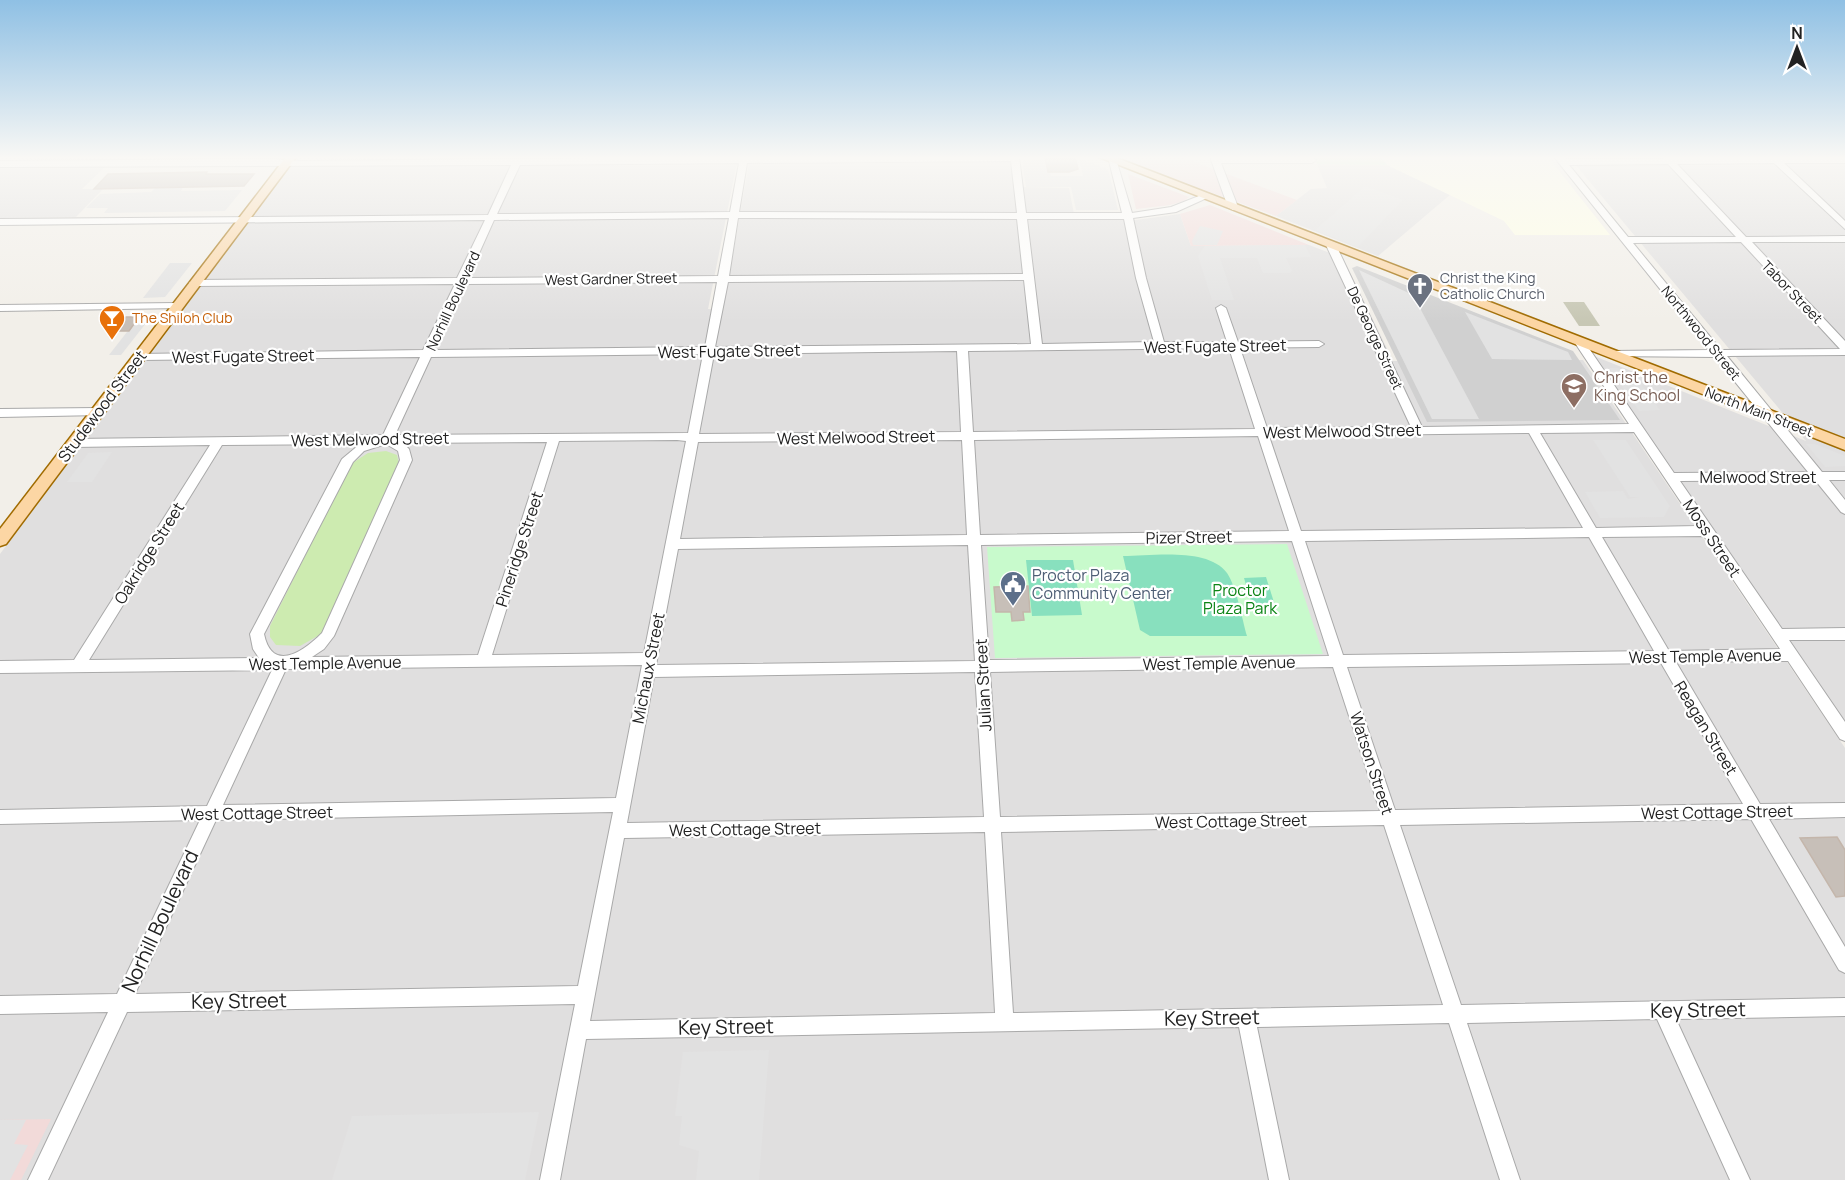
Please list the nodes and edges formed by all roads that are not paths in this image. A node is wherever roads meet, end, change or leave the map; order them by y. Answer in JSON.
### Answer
{"nodes":[{"id":1,"x":248,"y":212,"type":"edge"},
{"id":2,"x":493,"y":212,"type":"edge"},
{"id":3,"x":1021,"y":212,"type":"edge"},
{"id":4,"x":1127,"y":212,"type":"edge"},
{"id":5,"x":1158,"y":212,"type":"edge"},
{"id":6,"x":1246,"y":212,"type":"edge"},
{"id":7,"x":1603,"y":212,"type":"edge"},
{"id":8,"x":1717,"y":212,"type":"edge"},
{"id":9,"x":1830,"y":212,"type":"edge"},
{"id":10,"x":733,"y":215,"type":"junction"},
{"id":11,"x":491,"y":216,"type":"junction"},
{"id":12,"x":1021,"y":216,"type":"junction"},
{"id":13,"x":1128,"y":216,"type":"junction"},
{"id":14,"x":243,"y":219,"type":"junction"},
{"id":15,"x":0,"y":222,"type":"edge"},
{"id":16,"x":1845,"y":226,"type":"edge"},
{"id":17,"x":1845,"y":239,"type":"edge"},
{"id":18,"x":1626,"y":240,"type":"junction"},
{"id":19,"x":1743,"y":240,"type":"junction"},
{"id":20,"x":1331,"y":245,"type":"junction"},
{"id":21,"x":1028,"y":277,"type":"junction"},
{"id":22,"x":723,"y":278,"type":"junction"},
{"id":23,"x":462,"y":281,"type":"junction"},
{"id":24,"x":194,"y":283,"type":"junction"},
{"id":25,"x":177,"y":306,"type":"junction"},
{"id":26,"x":0,"y":308,"type":"edge"},
{"id":27,"x":1221,"y":308,"type":"dead end"},
{"id":28,"x":1580,"y":343,"type":"junction"},
{"id":29,"x":1319,"y":344,"type":"dead end"},
{"id":30,"x":1160,"y":346,"type":"junction"},
{"id":31,"x":1233,"y":346,"type":"junction"},
{"id":32,"x":1845,"y":347,"type":"edge"},
{"id":33,"x":1037,"y":348,"type":"junction"},
{"id":34,"x":962,"y":349,"type":"junction"},
{"id":35,"x":708,"y":351,"type":"junction"},
{"id":36,"x":1845,"y":352,"type":"edge"},
{"id":37,"x":1716,"y":353,"type":"junction"},
{"id":38,"x":429,"y":354,"type":"junction"},
{"id":39,"x":1611,"y":354,"type":"junction"},
{"id":40,"x":139,"y":357,"type":"junction"},
{"id":41,"x":97,"y":412,"type":"junction"},
{"id":42,"x":0,"y":413,"type":"edge"},
{"id":43,"x":1767,"y":415,"type":"junction"},
{"id":44,"x":1638,"y":428,"type":"junction"},
{"id":45,"x":1532,"y":429,"type":"junction"},
{"id":46,"x":1418,"y":430,"type":"junction"},
{"id":47,"x":1261,"y":432,"type":"junction"},
{"id":48,"x":967,"y":436,"type":"junction"},
{"id":49,"x":554,"y":437,"type":"junction"},
{"id":50,"x":692,"y":437,"type":"junction"},
{"id":51,"x":387,"y":439,"type":"junction"},
{"id":52,"x":219,"y":441,"type":"junction"},
{"id":53,"x":74,"y":443,"type":"junction"},
{"id":54,"x":1845,"y":445,"type":"edge"},
{"id":55,"x":1818,"y":476,"type":"junction"},
{"id":56,"x":1845,"y":476,"type":"edge"},
{"id":57,"x":1671,"y":477,"type":"junction"},
{"id":58,"x":1845,"y":509,"type":"edge"},
{"id":59,"x":1707,"y":531,"type":"junction"},
{"id":60,"x":1592,"y":532,"type":"junction"},
{"id":61,"x":1297,"y":536,"type":"junction"},
{"id":62,"x":975,"y":539,"type":"junction"},
{"id":63,"x":0,"y":540,"type":"edge"},
{"id":64,"x":671,"y":544,"type":"junction"},
{"id":65,"x":1845,"y":634,"type":"edge"},
{"id":66,"x":1778,"y":635,"type":"junction"},
{"id":67,"x":1791,"y":655,"type":"junction"},
{"id":68,"x":1664,"y":657,"type":"junction"},
{"id":69,"x":483,"y":661,"type":"junction"},
{"id":70,"x":1339,"y":662,"type":"junction"},
{"id":71,"x":282,"y":663,"type":"junction"},
{"id":72,"x":648,"y":665,"type":"junction"},
{"id":73,"x":78,"y":666,"type":"junction"},
{"id":74,"x":0,"y":667,"type":"edge"},
{"id":75,"x":982,"y":667,"type":"junction"},
{"id":76,"x":1845,"y":734,"type":"edge"},
{"id":77,"x":622,"y":805,"type":"junction"},
{"id":78,"x":1845,"y":810,"type":"edge"},
{"id":79,"x":1755,"y":811,"type":"junction"},
{"id":80,"x":211,"y":814,"type":"junction"},
{"id":81,"x":0,"y":817,"type":"edge"},
{"id":82,"x":1391,"y":819,"type":"junction"},
{"id":83,"x":991,"y":825,"type":"junction"},
{"id":84,"x":618,"y":831,"type":"junction"},
{"id":85,"x":1845,"y":964,"type":"edge"},
{"id":86,"x":587,"y":995,"type":"junction"},
{"id":87,"x":122,"y":1003,"type":"junction"},
{"id":88,"x":0,"y":1005,"type":"edge"},
{"id":89,"x":1845,"y":1007,"type":"edge"},
{"id":90,"x":1662,"y":1010,"type":"junction"},
{"id":91,"x":1455,"y":1014,"type":"junction"},
{"id":92,"x":1246,"y":1018,"type":"junction"},
{"id":93,"x":1005,"y":1022,"type":"junction"},
{"id":94,"x":579,"y":1030,"type":"junction"},
{"id":95,"x":38,"y":1180,"type":"edge"},
{"id":96,"x":550,"y":1180,"type":"edge"},
{"id":97,"x":1279,"y":1180,"type":"edge"},
{"id":98,"x":1510,"y":1180,"type":"edge"},
{"id":99,"x":1740,"y":1180,"type":"edge"}],
"edges":[{"from":1,"to":14,"type":"main road","name":"Studewood Street"},
{"from":2,"to":11,"type":"street","name":"Norhill Boulevard"},
{"from":3,"to":12,"type":"street"},
{"from":4,"to":13,"type":"street"},
{"from":5,"to":13,"type":"street"},
{"from":6,"to":20,"type":"main road","name":"North Main Street"},
{"from":7,"to":18,"type":"street","name":"Northwood Street"},
{"from":8,"to":19,"type":"street","name":"Tabor Street"},
{"from":9,"to":16,"type":"street"},
{"from":10,"to":11,"type":"street"},
{"from":10,"to":12,"type":"street"},
{"from":10,"to":22,"type":"street","name":"Michaux Street"},
{"from":11,"to":14,"type":"street"},
{"from":11,"to":23,"type":"street","name":"Norhill Boulevard"},
{"from":12,"to":13,"type":"street"},
{"from":12,"to":21,"type":"street"},
{"from":13,"to":30,"type":"street"},
{"from":14,"to":15,"type":"street"},
{"from":14,"to":24,"type":"main road","name":"Studewood Street"},
{"from":17,"to":19,"type":"street"},
{"from":18,"to":19,"type":"street"},
{"from":18,"to":37,"type":"street","name":"Northwood Street"},
{"from":19,"to":32,"type":"street","name":"Tabor Street"},
{"from":20,"to":28,"type":"main road","name":"North Main Street"},
{"from":20,"to":46,"type":"street","name":"De George Street"},
{"from":21,"to":22,"type":"street","name":"West Gardner Street"},
{"from":21,"to":33,"type":"street"},
{"from":22,"to":23,"type":"street","name":"West Gardner Street"},
{"from":22,"to":35,"type":"street","name":"Michaux Street"},
{"from":23,"to":24,"type":"street","name":"West Gardner Street"},
{"from":23,"to":38,"type":"street","name":"Norhill Boulevard"},
{"from":24,"to":25,"type":"main road","name":"Studewood Street"},
{"from":25,"to":26,"type":"street"},
{"from":25,"to":40,"type":"main road","name":"Studewood Street"},
{"from":27,"to":31,"type":"street","name":"Watson Street"},
{"from":28,"to":39,"type":"main road","name":"North Main Street"},
{"from":28,"to":44,"type":"street","name":"Moss Street"},
{"from":29,"to":31,"type":"street","name":"West Fugate Street"},
{"from":30,"to":31,"type":"street","name":"West Fugate Street"},
{"from":30,"to":33,"type":"street","name":"West Fugate Street"},
{"from":31,"to":47,"type":"street","name":"Watson Street"},
{"from":33,"to":34,"type":"street","name":"West Fugate Street"},
{"from":34,"to":35,"type":"street","name":"West Fugate Street"},
{"from":34,"to":48,"type":"street","name":"Julian Street"},
{"from":35,"to":38,"type":"street","name":"West Fugate Street"},
{"from":35,"to":50,"type":"street","name":"Michaux Street"},
{"from":36,"to":37,"type":"street"},
{"from":37,"to":39,"type":"street"},
{"from":37,"to":43,"type":"street","name":"Northwood Street"},
{"from":38,"to":40,"type":"street","name":"West Fugate Street"},
{"from":38,"to":51,"type":"street","name":"Norhill Boulevard"},
{"from":39,"to":43,"type":"main road","name":"North Main Street"},
{"from":40,"to":41,"type":"main road","name":"Studewood Street"},
{"from":41,"to":42,"type":"street"},
{"from":41,"to":53,"type":"main road","name":"Studewood Street"},
{"from":43,"to":54,"type":"main road","name":"North Main Street"},
{"from":43,"to":55,"type":"street","name":"Northwood Street"},
{"from":44,"to":45,"type":"street","name":"West Melwood Street"},
{"from":44,"to":57,"type":"street","name":"Moss Street"},
{"from":45,"to":46,"type":"street","name":"West Melwood Street"},
{"from":45,"to":60,"type":"street","name":"Reagan Street"},
{"from":46,"to":47,"type":"street","name":"West Melwood Street"},
{"from":47,"to":48,"type":"street","name":"West Melwood Street"},
{"from":47,"to":61,"type":"street","name":"Watson Street"},
{"from":48,"to":50,"type":"street","name":"West Melwood Street"},
{"from":48,"to":62,"type":"street","name":"Julian Street"},
{"from":49,"to":50,"type":"street","name":"West Melwood Street"},
{"from":49,"to":51,"type":"street","name":"West Melwood Street"},
{"from":49,"to":69,"type":"street","name":"Pineridge Street"},
{"from":50,"to":64,"type":"street","name":"Michaux Street"},
{"from":51,"to":52,"type":"street","name":"West Melwood Street"},
{"from":51,"to":71,"type":"street"},
{"from":51,"to":71,"type":"street"},
{"from":52,"to":53,"type":"street","name":"West Melwood Street"},
{"from":52,"to":73,"type":"street","name":"Oakridge Street"},
{"from":53,"to":63,"type":"main road","name":"Studewood Street"},
{"from":55,"to":56,"type":"street","name":"Melwood Street"},
{"from":55,"to":57,"type":"street","name":"Melwood Street"},
{"from":55,"to":58,"type":"street","name":"Northwood Street"},
{"from":57,"to":59,"type":"street","name":"Moss Street"},
{"from":59,"to":60,"type":"street","name":"Pizer Street"},
{"from":59,"to":66,"type":"street","name":"Moss Street"},
{"from":60,"to":61,"type":"street","name":"Pizer Street"},
{"from":60,"to":68,"type":"street","name":"Reagan Street"},
{"from":61,"to":62,"type":"street","name":"Pizer Street"},
{"from":61,"to":70,"type":"street","name":"Watson Street"},
{"from":62,"to":64,"type":"street","name":"Pizer Street"},
{"from":62,"to":75,"type":"street","name":"Julian Street"},
{"from":64,"to":72,"type":"street","name":"Michaux Street"},
{"from":65,"to":66,"type":"street"},
{"from":66,"to":67,"type":"street","name":"Moss Street"},
{"from":67,"to":68,"type":"street","name":"West Temple Avenue"},
{"from":67,"to":76,"type":"street","name":"Moss Street"},
{"from":68,"to":70,"type":"street","name":"West Temple Avenue"},
{"from":68,"to":79,"type":"street","name":"Reagan Street"},
{"from":69,"to":71,"type":"street","name":"West Temple Avenue"},
{"from":69,"to":72,"type":"street","name":"West Temple Avenue"},
{"from":70,"to":75,"type":"street","name":"West Temple Avenue"},
{"from":70,"to":82,"type":"street","name":"Watson Street"},
{"from":71,"to":73,"type":"street","name":"West Temple Avenue"},
{"from":71,"to":80,"type":"street","name":"Norhill Boulevard"},
{"from":72,"to":75,"type":"street","name":"West Temple Avenue"},
{"from":72,"to":77,"type":"street","name":"Michaux Street"},
{"from":73,"to":74,"type":"street","name":"West Temple Avenue"},
{"from":75,"to":83,"type":"street","name":"Julian Street"},
{"from":77,"to":80,"type":"street","name":"West Cottage Street"},
{"from":77,"to":84,"type":"street","name":"Michaux Street"},
{"from":78,"to":79,"type":"street","name":"West Cottage Street"},
{"from":79,"to":82,"type":"street","name":"West Cottage Street"},
{"from":79,"to":85,"type":"street","name":"Reagan Street"},
{"from":80,"to":81,"type":"street","name":"West Cottage Street"},
{"from":80,"to":87,"type":"street","name":"Norhill Boulevard"},
{"from":82,"to":83,"type":"street","name":"West Cottage Street"},
{"from":82,"to":91,"type":"street","name":"Watson Street"},
{"from":83,"to":84,"type":"street","name":"West Cottage Street"},
{"from":83,"to":93,"type":"street","name":"Julian Street"},
{"from":84,"to":86,"type":"street","name":"Michaux Street"},
{"from":86,"to":87,"type":"street","name":"Key Street"},
{"from":86,"to":94,"type":"street","name":"Michaux Street"},
{"from":87,"to":88,"type":"street","name":"Key Street"},
{"from":87,"to":95,"type":"street","name":"Norhill Boulevard"},
{"from":89,"to":90,"type":"street","name":"Key Street"},
{"from":90,"to":91,"type":"street","name":"Key Street"},
{"from":90,"to":99,"type":"street"},
{"from":91,"to":92,"type":"street","name":"Key Street"},
{"from":91,"to":98,"type":"street","name":"Watson Street"},
{"from":92,"to":93,"type":"street","name":"Key Street"},
{"from":92,"to":97,"type":"street"},
{"from":93,"to":94,"type":"street","name":"Key Street"},
{"from":94,"to":96,"type":"street","name":"Michaux Street"}]}
